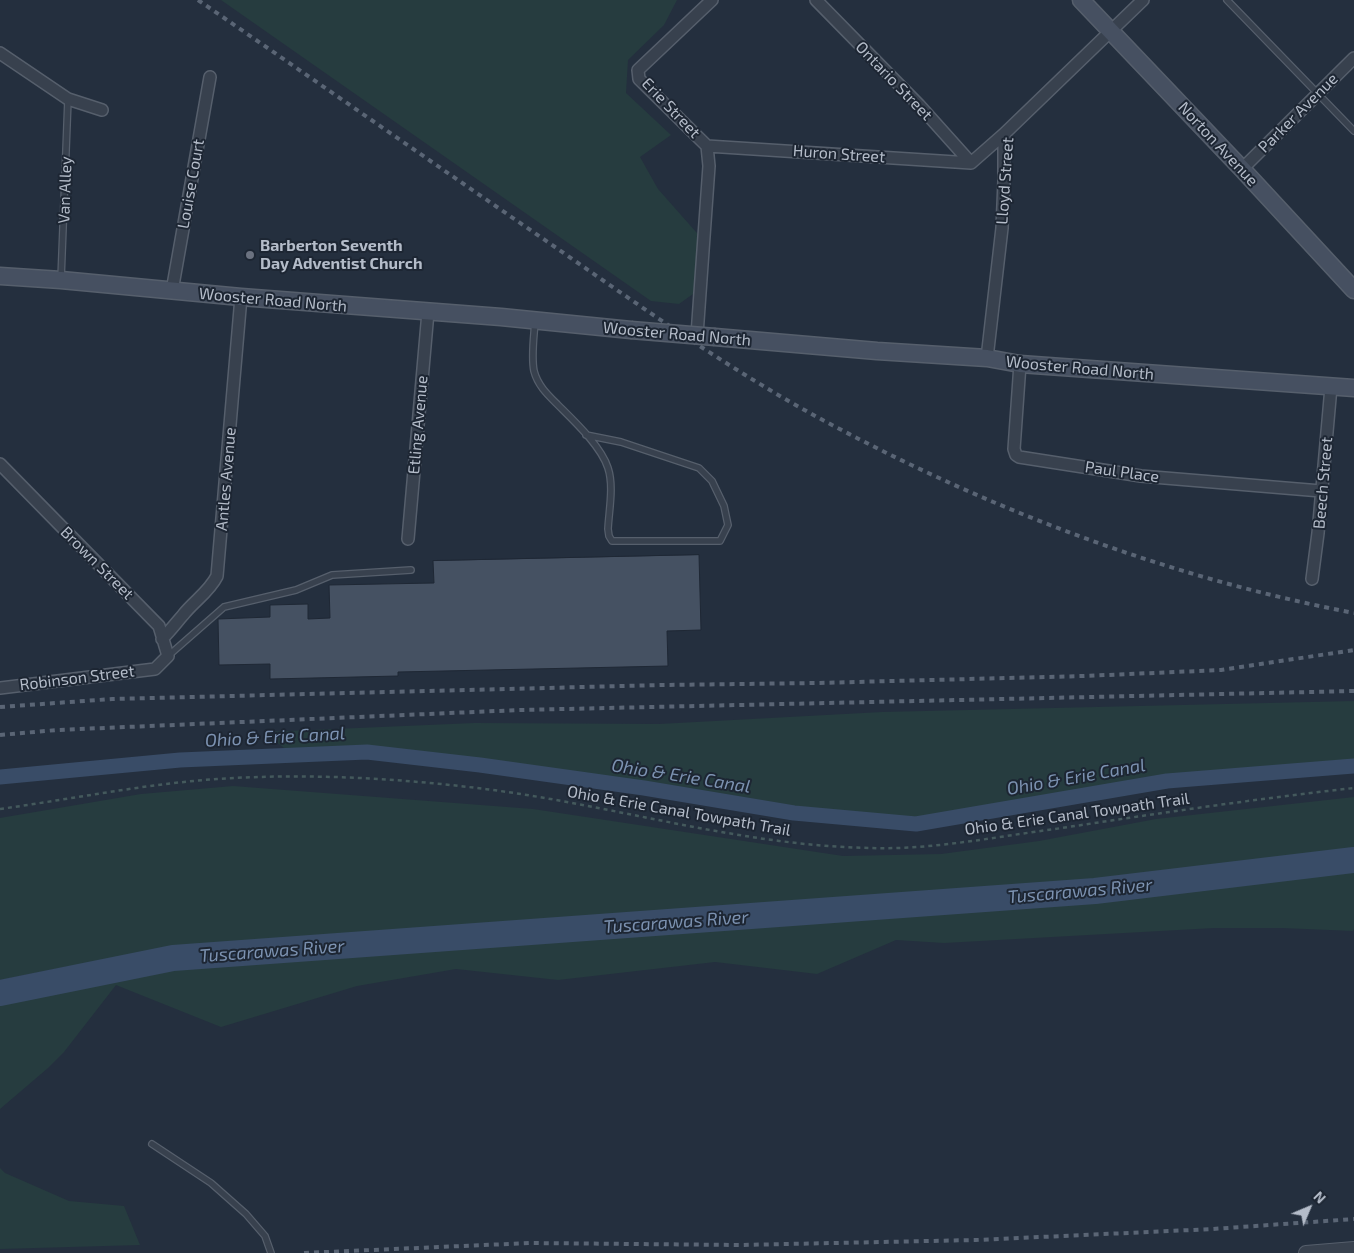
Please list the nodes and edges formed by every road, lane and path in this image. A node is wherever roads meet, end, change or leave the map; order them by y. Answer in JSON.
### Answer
{"nodes":[{"id":1,"x":712,"y":0,"type":"edge"},
{"id":2,"x":816,"y":0,"type":"edge"},
{"id":3,"x":1081,"y":0,"type":"edge"},
{"id":4,"x":1142,"y":0,"type":"edge"},
{"id":5,"x":1227,"y":0,"type":"edge"},
{"id":6,"x":1111,"y":31,"type":"junction"},
{"id":7,"x":0,"y":53,"type":"edge"},
{"id":8,"x":1354,"y":58,"type":"edge"},
{"id":9,"x":210,"y":77,"type":"dead end"},
{"id":10,"x":1317,"y":93,"type":"junction"},
{"id":11,"x":68,"y":99,"type":"junction"},
{"id":12,"x":102,"y":110,"type":"dead end"},
{"id":13,"x":1354,"y":131,"type":"edge"},
{"id":14,"x":1004,"y":134,"type":"junction"},
{"id":15,"x":707,"y":146,"type":"junction"},
{"id":16,"x":970,"y":163,"type":"junction"},
{"id":17,"x":1242,"y":169,"type":"junction"},
{"id":18,"x":0,"y":276,"type":"edge"},
{"id":19,"x":61,"y":280,"type":"junction"},
{"id":20,"x":1354,"y":290,"type":"edge"},
{"id":21,"x":172,"y":291,"type":"junction"},
{"id":22,"x":241,"y":297,"type":"junction"},
{"id":23,"x":428,"y":312,"type":"junction"},
{"id":24,"x":534,"y":321,"type":"junction"},
{"id":25,"x":698,"y":330,"type":"junction"},
{"id":26,"x":987,"y":358,"type":"junction"},
{"id":27,"x":1020,"y":364,"type":"junction"},
{"id":28,"x":1331,"y":387,"type":"junction"},
{"id":29,"x":1354,"y":388,"type":"edge"},
{"id":30,"x":586,"y":435,"type":"junction"},
{"id":31,"x":0,"y":464,"type":"edge"},
{"id":32,"x":1321,"y":490,"type":"junction"},
{"id":33,"x":408,"y":539,"type":"dead end"},
{"id":34,"x":411,"y":570,"type":"dead end"},
{"id":35,"x":1312,"y":579,"type":"dead end"},
{"id":36,"x":162,"y":639,"type":"junction"},
{"id":37,"x":168,"y":656,"type":"junction"},
{"id":38,"x":0,"y":688,"type":"edge"},
{"id":39,"x":1354,"y":788,"type":"edge"},
{"id":40,"x":0,"y":809,"type":"edge"},
{"id":41,"x":152,"y":1144,"type":"dead end"},
{"id":42,"x":1354,"y":1249,"type":"edge"},
{"id":43,"x":1332,"y":1252,"type":"edge"},
{"id":44,"x":271,"y":1253,"type":"edge"},
{"id":45,"x":1306,"y":1253,"type":"edge"}],
"edges":[{"from":1,"to":15,"type":"street","name":"Erie Street"},
{"from":2,"to":16,"type":"street","name":"Ontario Street"},
{"from":3,"to":6,"type":"main road","name":"Norton Avenue"},
{"from":4,"to":6,"type":"street","name":"Lloyd Street"},
{"from":5,"to":10,"type":"lane"},
{"from":6,"to":14,"type":"street","name":"Lloyd Street"},
{"from":6,"to":17,"type":"main road","name":"Norton Avenue"},
{"from":7,"to":11,"type":"street"},
{"from":8,"to":10,"type":"street","name":"Parker Avenue"},
{"from":9,"to":21,"type":"street","name":"Louise Court"},
{"from":10,"to":13,"type":"lane"},
{"from":10,"to":17,"type":"street","name":"Parker Avenue"},
{"from":11,"to":12,"type":"street"},
{"from":11,"to":19,"type":"lane","name":"Van Alley"},
{"from":14,"to":16,"type":"street"},
{"from":14,"to":26,"type":"street","name":"Lloyd Street"},
{"from":15,"to":16,"type":"street","name":"Huron Street"},
{"from":15,"to":25,"type":"street","name":"Erie Street"},
{"from":17,"to":20,"type":"main road","name":"Norton Avenue"},
{"from":18,"to":19,"type":"main road","name":"Wooster Road North"},
{"from":19,"to":21,"type":"main road","name":"Wooster Road North"},
{"from":21,"to":22,"type":"main road","name":"Wooster Road North"},
{"from":22,"to":23,"type":"main road","name":"Wooster Road North"},
{"from":22,"to":36,"type":"street","name":"Antles Avenue"},
{"from":23,"to":24,"type":"main road","name":"Wooster Road North"},
{"from":23,"to":33,"type":"street","name":"Etling Avenue"},
{"from":24,"to":25,"type":"main road","name":"Wooster Road North","bridge":true},
{"from":24,"to":30,"type":"lane"},
{"from":25,"to":26,"type":"main road","name":"Wooster Road North","bridge":true},
{"from":26,"to":27,"type":"main road","name":"Wooster Road North"},
{"from":27,"to":28,"type":"main road","name":"Wooster Road North"},
{"from":27,"to":32,"type":"street","name":"Paul Place"},
{"from":28,"to":29,"type":"main road","name":"Wooster Road North"},
{"from":28,"to":32,"type":"street","name":"Beech Street"},
{"from":30,"to":30,"type":"lane"},
{"from":31,"to":36,"type":"street","name":"Brown Street"},
{"from":32,"to":35,"type":"street","name":"Beech Street"},
{"from":34,"to":37,"type":"lane"},
{"from":36,"to":37,"type":"street","name":"Brown Street"},
{"from":37,"to":38,"type":"street","name":"Robinson Street"},
{"from":39,"to":40,"type":"path","name":"Ohio & Erie Canal Towpath Trail"},
{"from":41,"to":44,"type":"lane"},
{"from":42,"to":43,"type":"street"},
{"from":43,"to":45,"type":"street"}]}
